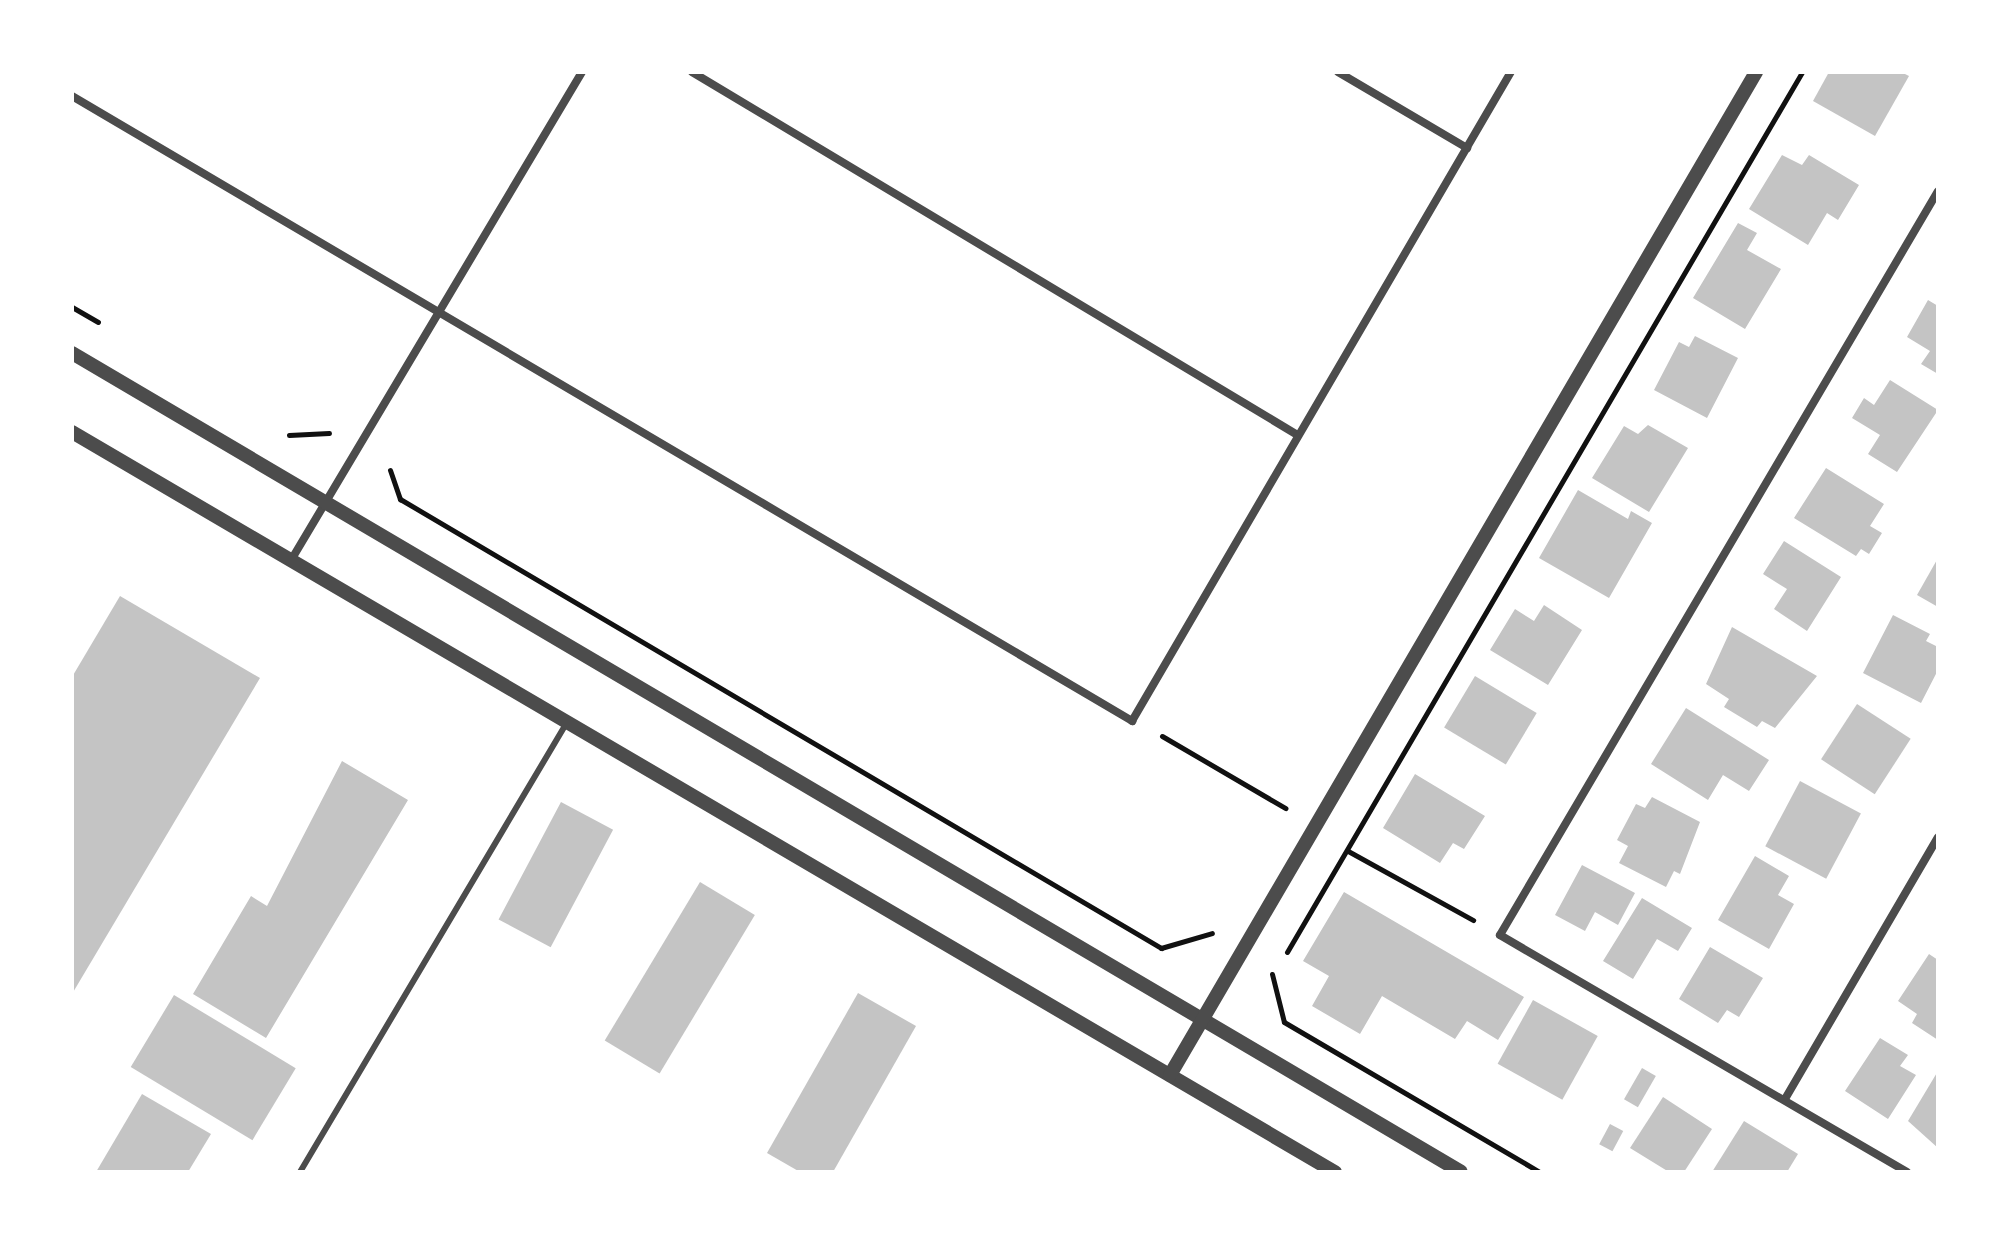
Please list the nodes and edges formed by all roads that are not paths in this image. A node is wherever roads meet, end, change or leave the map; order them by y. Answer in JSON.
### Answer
{"nodes":[{"id":1,"x":582,"y":72,"type":"edge"},
{"id":2,"x":692,"y":72,"type":"edge"},
{"id":3,"x":1338,"y":72,"type":"edge"},
{"id":4,"x":1511,"y":72,"type":"edge"},
{"id":5,"x":1756,"y":72,"type":"edge"},
{"id":6,"x":72,"y":96,"type":"edge"},
{"id":7,"x":1467,"y":148,"type":"junction"},
{"id":8,"x":1938,"y":191,"type":"edge"},
{"id":9,"x":438,"y":312,"type":"junction"},
{"id":10,"x":72,"y":353,"type":"edge"},
{"id":11,"x":72,"y":432,"type":"edge"},
{"id":12,"x":1296,"y":434,"type":"junction"},
{"id":13,"x":324,"y":504,"type":"junction"},
{"id":14,"x":290,"y":562,"type":"junction"},
{"id":15,"x":566,"y":723,"type":"junction"},
{"id":16,"x":1938,"y":837,"type":"edge"},
{"id":17,"x":1203,"y":1020,"type":"junction"},
{"id":18,"x":1170,"y":1075,"type":"junction"},
{"id":19,"x":1785,"y":1099,"type":"junction"},
{"id":20,"x":300,"y":1172,"type":"edge"},
{"id":21,"x":1335,"y":1172,"type":"edge"},
{"id":22,"x":1461,"y":1172,"type":"edge"},
{"id":23,"x":1907,"y":1172,"type":"edge"}],
"edges":[{"from":1,"to":9,"type":"street"},
{"from":2,"to":12,"type":"street"},
{"from":3,"to":7,"type":"street"},
{"from":4,"to":7,"type":"street"},
{"from":5,"to":17,"type":"street"},
{"from":6,"to":9,"type":"street"},
{"from":7,"to":12,"type":"street"},
{"from":8,"to":19,"type":"street"},
{"from":9,"to":12,"type":"street"},
{"from":9,"to":13,"type":"street"},
{"from":10,"to":13,"type":"street"},
{"from":11,"to":14,"type":"street"},
{"from":13,"to":14,"type":"street"},
{"from":13,"to":17,"type":"street"},
{"from":14,"to":15,"type":"street"},
{"from":15,"to":18,"type":"street"},
{"from":15,"to":20,"type":"lane"},
{"from":16,"to":19,"type":"street"},
{"from":17,"to":18,"type":"street"},
{"from":17,"to":22,"type":"street"},
{"from":18,"to":21,"type":"street"},
{"from":19,"to":23,"type":"street"}]}
